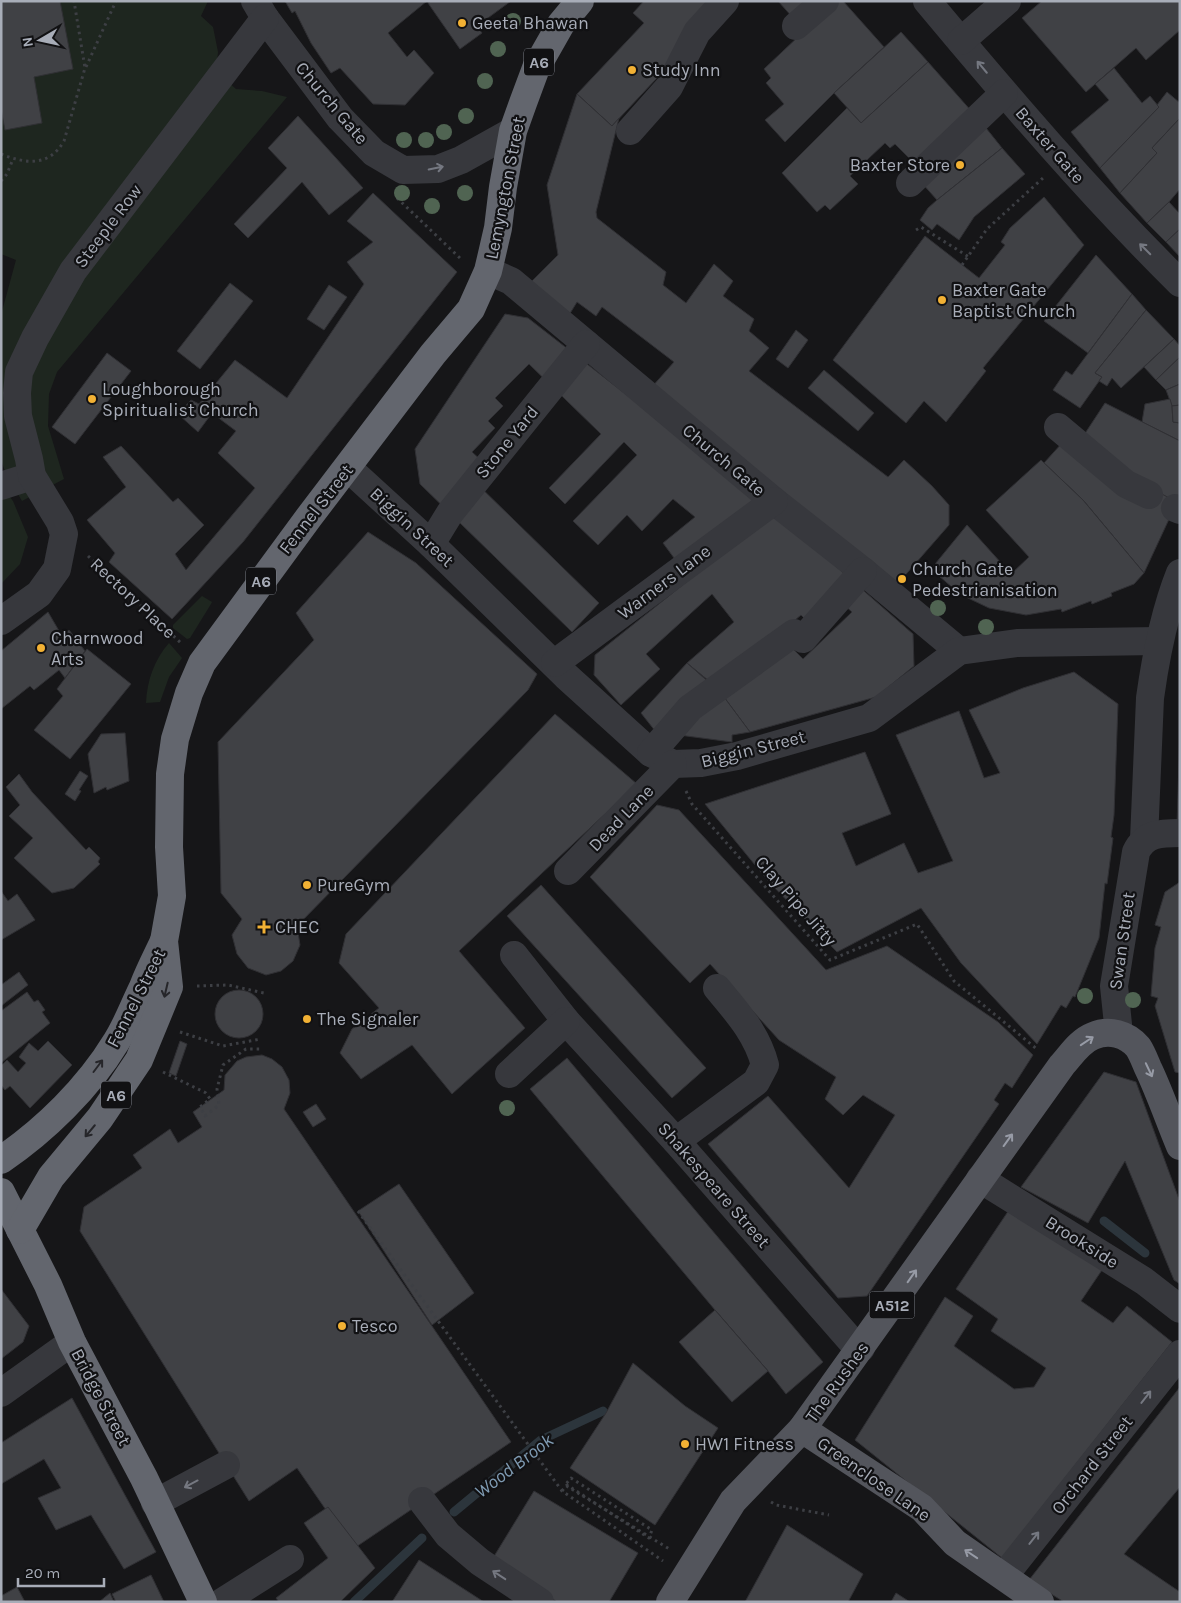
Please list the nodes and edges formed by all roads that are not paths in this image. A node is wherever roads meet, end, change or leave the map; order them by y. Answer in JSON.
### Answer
{"nodes":[{"id":1,"x":580,"y":1,"type":"edge"},
{"id":2,"x":725,"y":1,"type":"edge"},
{"id":3,"x":825,"y":1,"type":"edge"},
{"id":4,"x":927,"y":1,"type":"edge"},
{"id":5,"x":1007,"y":1,"type":"edge"},
{"id":6,"x":260,"y":10,"type":"edge"},
{"id":7,"x":796,"y":26,"type":"dead end"},
{"id":8,"x":960,"y":41,"type":"junction"},
{"id":9,"x":1004,"y":93,"type":"junction"},
{"id":10,"x":513,"y":131,"type":"junction"},
{"id":11,"x":630,"y":131,"type":"dead end"},
{"id":12,"x":910,"y":183,"type":"dead end"},
{"id":13,"x":486,"y":275,"type":"junction"},
{"id":14,"x":1180,"y":283,"type":"edge"},
{"id":15,"x":586,"y":344,"type":"junction"},
{"id":16,"x":10,"y":371,"type":"edge"},
{"id":17,"x":1058,"y":427,"type":"dead end"},
{"id":18,"x":31,"y":468,"type":"junction"},
{"id":19,"x":348,"y":468,"type":"junction"},
{"id":20,"x":1,"y":486,"type":"edge"},
{"id":21,"x":1148,"y":495,"type":"dead end"},
{"id":22,"x":774,"y":501,"type":"junction"},
{"id":23,"x":431,"y":544,"type":"junction"},
{"id":24,"x":863,"y":571,"type":"junction"},
{"id":25,"x":1180,"y":573,"type":"edge"},
{"id":26,"x":1,"y":621,"type":"edge"},
{"id":27,"x":1159,"y":641,"type":"junction"},
{"id":28,"x":959,"y":651,"type":"junction"},
{"id":29,"x":555,"y":663,"type":"junction"},
{"id":30,"x":662,"y":758,"type":"junction"},
{"id":31,"x":1180,"y":833,"type":"edge"},
{"id":32,"x":1144,"y":840,"type":"junction"},
{"id":33,"x":568,"y":871,"type":"dead end"},
{"id":34,"x":164,"y":942,"type":"junction"},
{"id":35,"x":514,"y":955,"type":"dead end"},
{"id":36,"x":717,"y":988,"type":"dead end"},
{"id":37,"x":566,"y":1021,"type":"junction"},
{"id":38,"x":1119,"y":1034,"type":"junction"},
{"id":39,"x":510,"y":1074,"type":"dead end"},
{"id":40,"x":676,"y":1141,"type":"junction"},
{"id":41,"x":1180,"y":1146,"type":"edge"},
{"id":42,"x":1,"y":1160,"type":"edge"},
{"id":43,"x":980,"y":1179,"type":"junction"},
{"id":44,"x":3,"y":1198,"type":"edge"},
{"id":45,"x":20,"y":1230,"type":"junction"},
{"id":46,"x":1180,"y":1309,"type":"edge"},
{"id":47,"x":72,"y":1342,"type":"junction"},
{"id":48,"x":861,"y":1348,"type":"junction"},
{"id":49,"x":1180,"y":1354,"type":"edge"},
{"id":50,"x":1,"y":1393,"type":"edge"},
{"id":51,"x":802,"y":1430,"type":"junction"},
{"id":52,"x":226,"y":1465,"type":"dead end"},
{"id":53,"x":422,"y":1501,"type":"dead end"},
{"id":54,"x":155,"y":1502,"type":"junction"},
{"id":55,"x":290,"y":1559,"type":"dead end"},
{"id":56,"x":1004,"y":1576,"type":"junction"},
{"id":57,"x":237,"y":1597,"type":"edge"},
{"id":58,"x":203,"y":1602,"type":"edge"},
{"id":59,"x":540,"y":1602,"type":"edge"},
{"id":60,"x":670,"y":1602,"type":"edge"},
{"id":61,"x":1040,"y":1602,"type":"edge"}],
"edges":[{"from":1,"to":10,"type":"highway","name":"Lemyngton Street","number":"A6"},
{"from":2,"to":11,"type":"street"},
{"from":3,"to":7,"type":"street"},
{"from":4,"to":8,"type":"street","name":"Baxter Gate"},
{"from":5,"to":8,"type":"street"},
{"from":6,"to":10,"type":"street","name":"Church Gate","one_way":true},
{"from":6,"to":16,"type":"street","name":"Steeple Row"},
{"from":9,"to":8,"type":"street","name":"Baxter Gate","one_way":true},
{"from":9,"to":12,"type":"street"},
{"from":14,"to":9,"type":"street","name":"Baxter Gate","one_way":true},
{"from":10,"to":13,"type":"highway","name":"Lemyngton Street","number":"A6"},
{"from":13,"to":15,"type":"street","name":"Church Gate"},
{"from":13,"to":19,"type":"highway","name":"Fennel Street","number":"A6"},
{"from":15,"to":22,"type":"street","name":"Church Gate"},
{"from":15,"to":23,"type":"street","name":"Stone Yard"},
{"from":16,"to":18,"type":"street","name":"Steeple Row"},
{"from":17,"to":21,"type":"street"},
{"from":18,"to":20,"type":"street"},
{"from":18,"to":26,"type":"street"},
{"from":19,"to":23,"type":"street","name":"Biggin Street"},
{"from":19,"to":34,"type":"highway","name":"Fennel Street","number":"A6"},
{"from":22,"to":24,"type":"street","name":"Church Gate"},
{"from":22,"to":29,"type":"street","name":"Warners Lane"},
{"from":23,"to":29,"type":"street","name":"Biggin Street"},
{"from":24,"to":28,"type":"street","name":"Church Gate"},
{"from":24,"to":30,"type":"street","name":"Dead Lane"},
{"from":25,"to":27,"type":"street","name":"Swan Street"},
{"from":27,"to":28,"type":"street","name":"Biggin Street"},
{"from":27,"to":32,"type":"street","name":"Swan Street"},
{"from":28,"to":30,"type":"street","name":"Biggin Street"},
{"from":29,"to":30,"type":"street","name":"Biggin Street"},
{"from":30,"to":33,"type":"street","name":"Dead Lane"},
{"from":31,"to":32,"type":"street"},
{"from":32,"to":38,"type":"street","name":"Swan Street"},
{"from":42,"to":34,"type":"highway","name":"Fennel Street","number":"A6","one_way":true},
{"from":34,"to":45,"type":"highway","name":"Fennel Street","number":"A6","one_way":true},
{"from":35,"to":37,"type":"street","name":"Shakespeare Street"},
{"from":36,"to":40,"type":"street"},
{"from":37,"to":39,"type":"street"},
{"from":37,"to":40,"type":"street","name":"Shakespeare Street"},
{"from":38,"to":41,"type":"main road","one_way":true},
{"from":43,"to":38,"type":"main road","number":"A512","one_way":true},
{"from":40,"to":48,"type":"street","name":"Shakespeare Street"},
{"from":43,"to":46,"type":"street","name":"Brookside"},
{"from":48,"to":43,"type":"main road","name":"The Rushes","number":"A512","one_way":true},
{"from":44,"to":45,"type":"highway","name":"Bridge Street"},
{"from":45,"to":47,"type":"highway","name":"Bridge Street"},
{"from":47,"to":50,"type":"street"},
{"from":47,"to":54,"type":"highway","name":"Bridge Street"},
{"from":48,"to":51,"type":"main road","name":"The Rushes","number":"A512"},
{"from":56,"to":49,"type":"street","name":"Orchard Street","one_way":true},
{"from":56,"to":51,"type":"main road","name":"Greenclose Lane","one_way":true},
{"from":51,"to":60,"type":"main road","name":"The Rushes","number":"A512"},
{"from":52,"to":54,"type":"street","one_way":true},
{"from":59,"to":53,"type":"street","one_way":true},
{"from":54,"to":58,"type":"highway","name":"Bridge Street"},
{"from":55,"to":57,"type":"street"},
{"from":56,"to":61,"type":"main road","name":"Greenclose Lane"}]}
